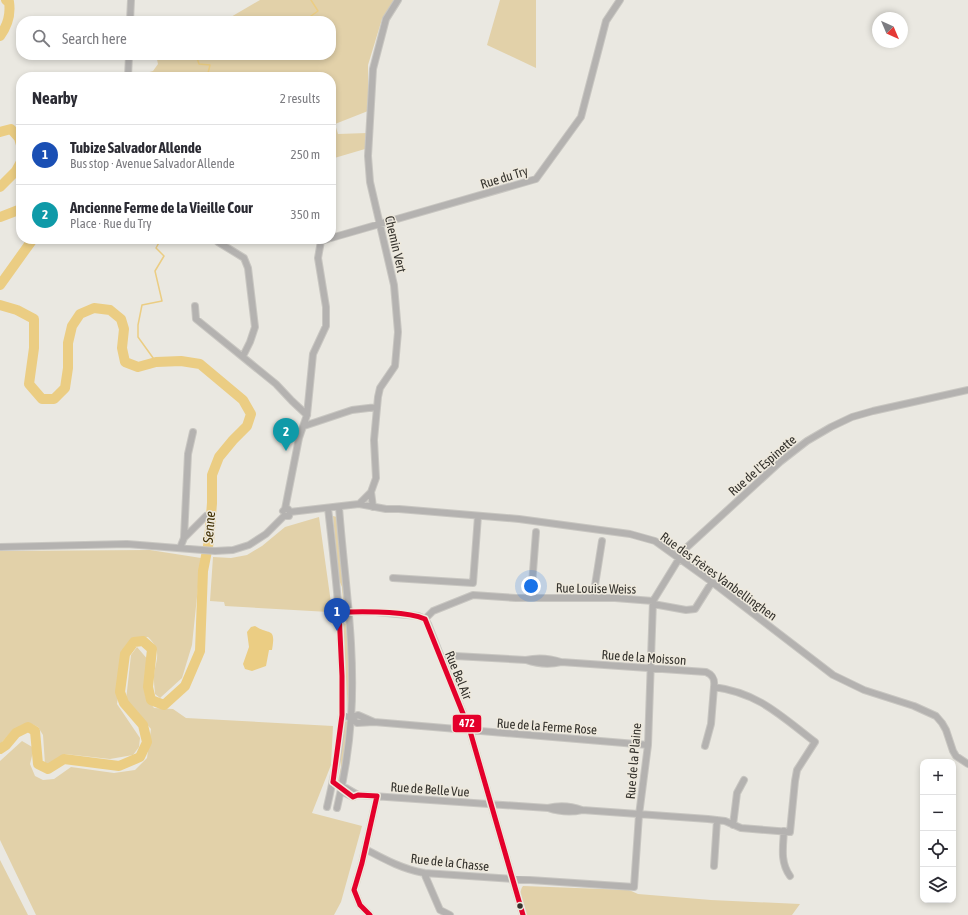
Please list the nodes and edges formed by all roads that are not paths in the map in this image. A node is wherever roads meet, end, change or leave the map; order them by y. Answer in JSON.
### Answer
{"nodes":[{"id":1,"x":131,"y":0,"type":"edge"},
{"id":2,"x":398,"y":0,"type":"edge"},
{"id":3,"x":620,"y":0,"type":"edge"},
{"id":4,"x":130,"y":16,"type":"edge"},
{"id":5,"x":129,"y":60,"type":"edge"},
{"id":6,"x":128,"y":72,"type":"edge"},
{"id":7,"x":380,"y":224,"type":"junction"},
{"id":8,"x":336,"y":237,"type":"edge"},
{"id":9,"x":221,"y":244,"type":"edge"},
{"id":10,"x":320,"y":244,"type":"edge"},
{"id":11,"x":195,"y":306,"type":"dead end"},
{"id":12,"x":243,"y":356,"type":"junction"},
{"id":13,"x":968,"y":390,"type":"edge"},
{"id":14,"x":377,"y":407,"type":"junction"},
{"id":15,"x":307,"y":415,"type":"junction"},
{"id":16,"x":304,"y":426,"type":"junction"},
{"id":17,"x":193,"y":432,"type":"dead end"},
{"id":18,"x":371,"y":492,"type":"junction"},
{"id":19,"x":359,"y":504,"type":"junction"},
{"id":20,"x":339,"y":507,"type":"junction"},
{"id":21,"x":373,"y":507,"type":"junction"},
{"id":22,"x":328,"y":508,"type":"junction"},
{"id":23,"x":286,"y":513,"type":"junction"},
{"id":24,"x":206,"y":516,"type":"dead end"},
{"id":25,"x":478,"y":516,"type":"junction"},
{"id":26,"x":536,"y":532,"type":"dead end"},
{"id":27,"x":184,"y":538,"type":"junction"},
{"id":28,"x":602,"y":541,"type":"dead end"},
{"id":29,"x":0,"y":547,"type":"edge"},
{"id":30,"x":180,"y":548,"type":"junction"},
{"id":31,"x":679,"y":558,"type":"junction"},
{"id":32,"x":393,"y":578,"type":"dead end"},
{"id":33,"x":712,"y":582,"type":"junction"},
{"id":34,"x":530,"y":598,"type":"junction"},
{"id":35,"x":593,"y":598,"type":"junction"},
{"id":36,"x":653,"y":603,"type":"junction"},
{"id":37,"x":339,"y":612,"type":"junction"},
{"id":38,"x":348,"y":612,"type":"junction"},
{"id":39,"x":424,"y":619,"type":"junction"},
{"id":40,"x":441,"y":658,"type":"junction"},
{"id":41,"x":650,"y":668,"type":"junction"},
{"id":42,"x":714,"y":686,"type":"junction"},
{"id":43,"x":342,"y":715,"type":"junction"},
{"id":44,"x":351,"y":718,"type":"junction"},
{"id":45,"x":470,"y":731,"type":"junction"},
{"id":46,"x":648,"y":745,"type":"junction"},
{"id":47,"x":705,"y":746,"type":"dead end"},
{"id":48,"x":968,"y":764,"type":"edge"},
{"id":49,"x":744,"y":780,"type":"dead end"},
{"id":50,"x":333,"y":782,"type":"junction"},
{"id":51,"x":342,"y":788,"type":"junction"},
{"id":52,"x":377,"y":796,"type":"junction"},
{"id":53,"x":491,"y":804,"type":"junction"},
{"id":54,"x":327,"y":807,"type":"dead end"},
{"id":55,"x":338,"y":808,"type":"dead end"},
{"id":56,"x":640,"y":815,"type":"junction"},
{"id":57,"x":717,"y":820,"type":"junction"},
{"id":58,"x":733,"y":824,"type":"junction"},
{"id":59,"x":787,"y":831,"type":"junction"},
{"id":60,"x":365,"y":849,"type":"junction"},
{"id":61,"x":714,"y":866,"type":"dead end"},
{"id":62,"x":424,"y":873,"type":"junction"},
{"id":63,"x":790,"y":876,"type":"dead end"},
{"id":64,"x":513,"y":879,"type":"junction"},
{"id":65,"x":634,"y":887,"type":"joint"},
{"id":66,"x":370,"y":915,"type":"edge"},
{"id":67,"x":450,"y":915,"type":"edge"},
{"id":68,"x":524,"y":915,"type":"edge"}],
"edges":[{"from":1,"to":4,"type":"street"},
{"from":2,"to":7,"type":"street","name":"Chemin Vert"},
{"from":3,"to":7,"type":"street","name":"Rue du Try"},
{"from":5,"to":6,"type":"street"},
{"from":7,"to":8,"type":"street","name":"Rue du Try"},
{"from":7,"to":14,"type":"street","name":"Chemin Vert"},
{"from":9,"to":12,"type":"street"},
{"from":10,"to":15,"type":"street"},
{"from":11,"to":12,"type":"street"},
{"from":12,"to":15,"type":"street"},
{"from":13,"to":31,"type":"street","name":"Rue de l'Espinette"},
{"from":14,"to":16,"type":"street"},
{"from":14,"to":18,"type":"street","name":"Chemin Vert"},
{"from":15,"to":16,"type":"street"},
{"from":16,"to":23,"type":"street"},
{"from":17,"to":27,"type":"street"},
{"from":18,"to":19,"type":"street"},
{"from":18,"to":21,"type":"street","name":"Chemin Vert"},
{"from":19,"to":20,"type":"street","name":"Rue des Frères Vanbellinghen"},
{"from":19,"to":21,"type":"street","name":"Rue des Frères Vanbellinghen"},
{"from":20,"to":22,"type":"street","name":"Rue des Frères Vanbellinghen"},
{"from":20,"to":38,"type":"street"},
{"from":21,"to":25,"type":"street","name":"Rue des Frères Vanbellinghen"},
{"from":22,"to":23,"type":"street","name":"Rue des Frères Vanbellinghen"},
{"from":22,"to":37,"type":"street"},
{"from":23,"to":30,"type":"street"},
{"from":24,"to":27,"type":"street"},
{"from":25,"to":31,"type":"street","name":"Rue des Frères Vanbellinghen"},
{"from":25,"to":32,"type":"street"},
{"from":26,"to":34,"type":"street"},
{"from":27,"to":30,"type":"street"},
{"from":28,"to":35,"type":"street"},
{"from":29,"to":30,"type":"street"},
{"from":31,"to":33,"type":"street","name":"Rue des Frères Vanbellinghen"},
{"from":31,"to":36,"type":"street","name":"Rue de l'Espinette"},
{"from":33,"to":36,"type":"street","name":"Rue Louise Weiss"},
{"from":33,"to":48,"type":"street","name":"Rue des Frères Vanbellinghen"},
{"from":34,"to":35,"type":"street","name":"Rue Louise Weiss"},
{"from":34,"to":39,"type":"street","name":"Rue Louise Weiss"},
{"from":35,"to":36,"type":"street","name":"Rue Louise Weiss"},
{"from":36,"to":41,"type":"street","name":"Rue de la Plaine"},
{"from":37,"to":38,"type":"street"},
{"from":37,"to":43,"type":"street"},
{"from":38,"to":39,"type":"street"},
{"from":38,"to":44,"type":"street"},
{"from":39,"to":40,"type":"street","name":"Rue Bel Air"},
{"from":40,"to":41,"type":"street","name":"Rue de la Moisson"},
{"from":40,"to":45,"type":"street","name":"Rue Bel Air"},
{"from":41,"to":42,"type":"street","name":"Rue de la Moisson"},
{"from":41,"to":46,"type":"street","name":"Rue de la Plaine"},
{"from":42,"to":47,"type":"street"},
{"from":42,"to":59,"type":"street"},
{"from":43,"to":44,"type":"street","name":"Rue de la Ferme Rose"},
{"from":43,"to":50,"type":"street"},
{"from":44,"to":45,"type":"street","name":"Rue de la Ferme Rose"},
{"from":44,"to":51,"type":"street"},
{"from":45,"to":46,"type":"street","name":"Rue de la Ferme Rose"},
{"from":45,"to":53,"type":"street","name":"Rue Bel Air"},
{"from":46,"to":56,"type":"street","name":"Rue de la Plaine"},
{"from":49,"to":58,"type":"street"},
{"from":50,"to":51,"type":"street","name":"Rue de Belle Vue"},
{"from":50,"to":54,"type":"street"},
{"from":51,"to":52,"type":"street","name":"Rue de Belle Vue"},
{"from":51,"to":55,"type":"street"},
{"from":52,"to":53,"type":"street","name":"Rue de Belle Vue"},
{"from":52,"to":60,"type":"street"},
{"from":53,"to":56,"type":"street","name":"Rue de Belle Vue"},
{"from":53,"to":64,"type":"street","name":"Rue Bel Air"},
{"from":56,"to":57,"type":"street","name":"Rue de Belle Vue"},
{"from":56,"to":65,"type":"street","name":"Rue de la Plaine"},
{"from":57,"to":58,"type":"street","name":"Rue de Belle Vue"},
{"from":57,"to":61,"type":"street"},
{"from":58,"to":59,"type":"street","name":"Rue de Belle Vue"},
{"from":59,"to":63,"type":"street"},
{"from":60,"to":62,"type":"street","name":"Rue de la Chasse"},
{"from":60,"to":66,"type":"street"},
{"from":62,"to":64,"type":"street","name":"Rue de la Chasse"},
{"from":62,"to":67,"type":"street"},
{"from":64,"to":65,"type":"street","name":"Rue de la Chasse"},
{"from":64,"to":68,"type":"street","name":"Rue Bel Air"}]}
